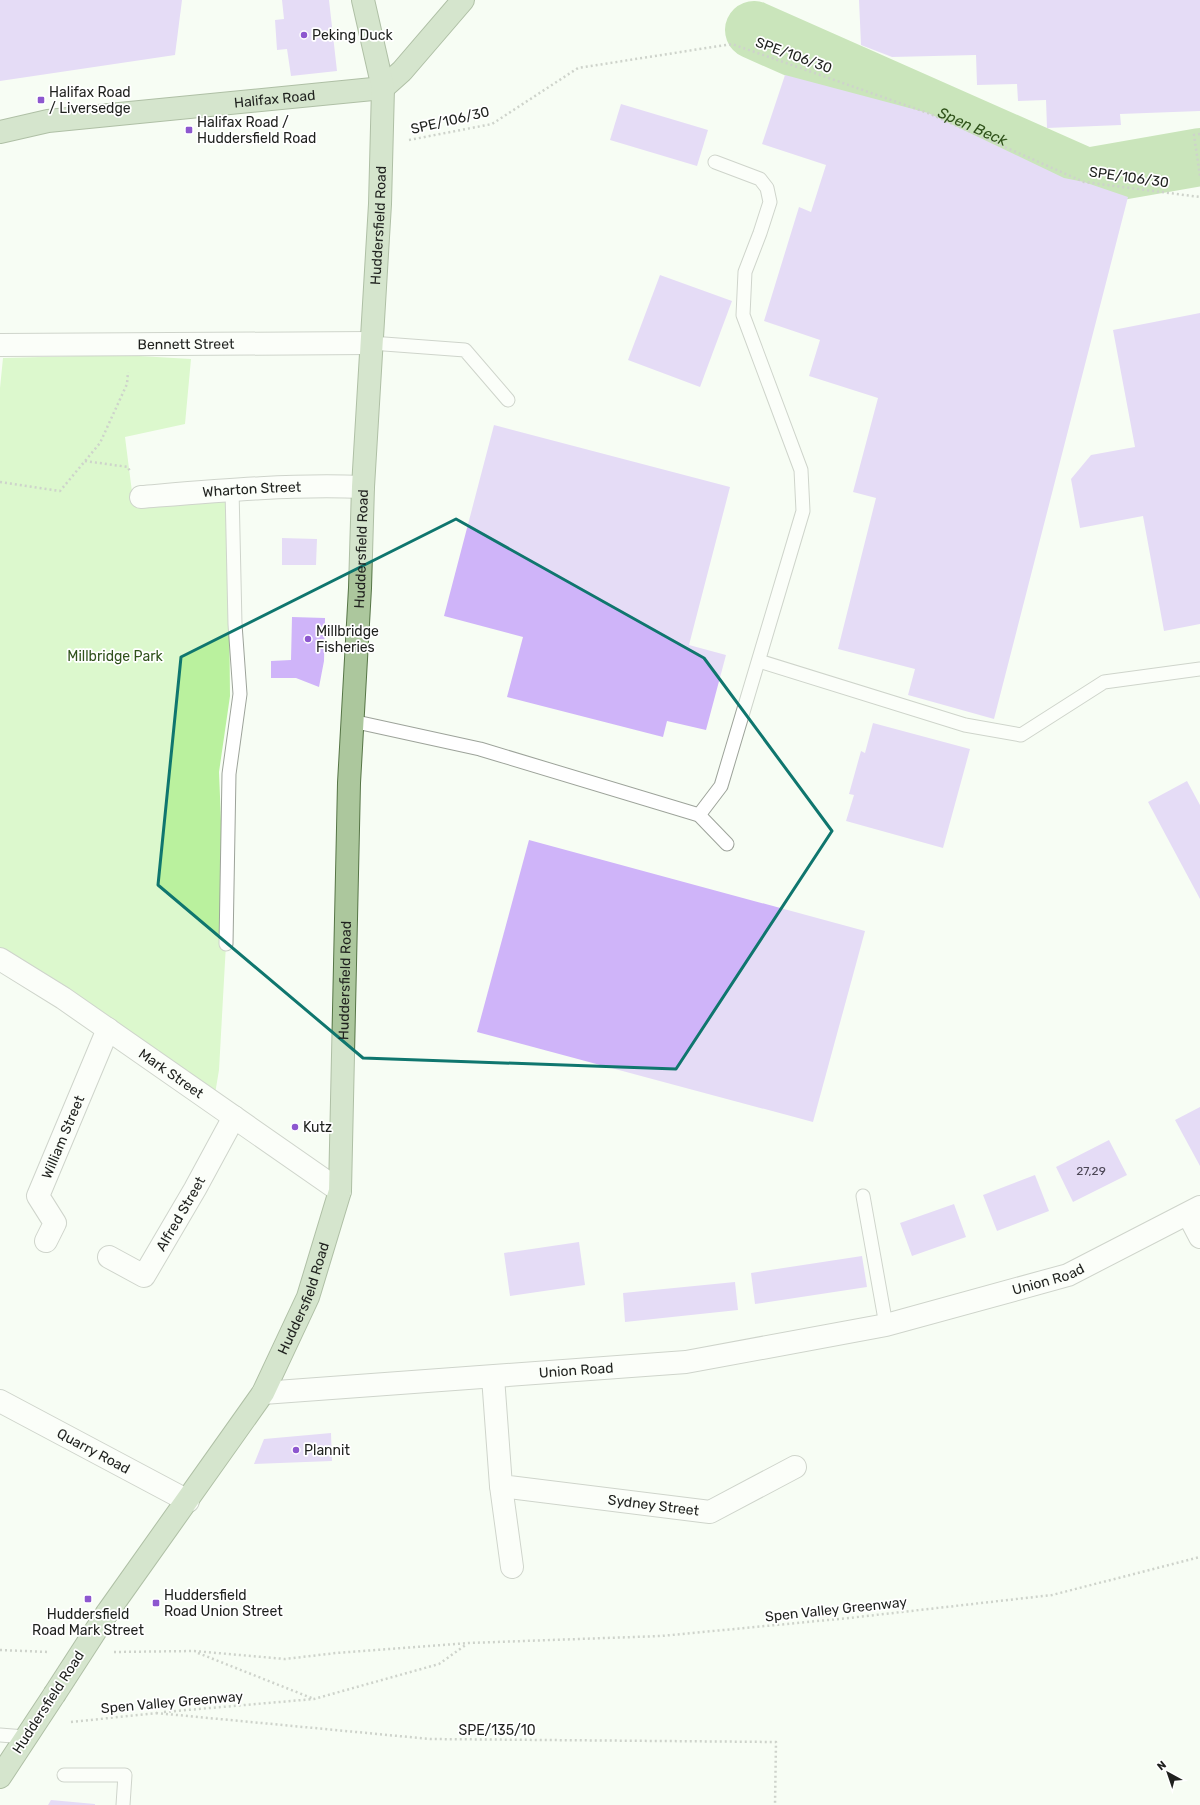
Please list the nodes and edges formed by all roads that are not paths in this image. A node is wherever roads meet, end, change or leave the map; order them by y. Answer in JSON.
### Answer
{"nodes":[{"id":1,"x":363,"y":0,"type":"edge"},
{"id":2,"x":463,"y":0,"type":"edge"},
{"id":3,"x":383,"y":88,"type":"junction"},
{"id":4,"x":0,"y":132,"type":"edge"},
{"id":5,"x":715,"y":162,"type":"dead end"},
{"id":6,"x":372,"y":343,"type":"junction"},
{"id":7,"x":0,"y":345,"type":"edge"},
{"id":8,"x":508,"y":400,"type":"dead end"},
{"id":9,"x":363,"y":487,"type":"junction"},
{"id":10,"x":232,"y":489,"type":"junction"},
{"id":11,"x":141,"y":497,"type":"road end"},
{"id":12,"x":759,"y":661,"type":"junction"},
{"id":13,"x":1200,"y":669,"type":"edge"},
{"id":14,"x":352,"y":721,"type":"junction"},
{"id":15,"x":699,"y":815,"type":"junction"},
{"id":16,"x":728,"y":844,"type":"dead end"},
{"id":17,"x":226,"y":944,"type":"dead end"},
{"id":18,"x":0,"y":959,"type":"edge"},
{"id":19,"x":108,"y":1029,"type":"junction"},
{"id":20,"x":234,"y":1117,"type":"junction"},
{"id":21,"x":340,"y":1191,"type":"junction"},
{"id":22,"x":863,"y":1196,"type":"dead end"},
{"id":23,"x":1194,"y":1210,"type":"edge"},
{"id":24,"x":1200,"y":1237,"type":"edge"},
{"id":25,"x":46,"y":1241,"type":"dead end"},
{"id":26,"x":109,"y":1257,"type":"dead end"},
{"id":27,"x":886,"y":1325,"type":"junction"},
{"id":28,"x":493,"y":1377,"type":"junction"},
{"id":29,"x":263,"y":1393,"type":"junction"},
{"id":30,"x":0,"y":1400,"type":"edge"},
{"id":31,"x":796,"y":1467,"type":"dead end"},
{"id":32,"x":502,"y":1486,"type":"junction"},
{"id":33,"x":188,"y":1501,"type":"junction"},
{"id":34,"x":512,"y":1567,"type":"dead end"},
{"id":35,"x":29,"y":1731,"type":"junction"},
{"id":36,"x":0,"y":1735,"type":"edge"},
{"id":37,"x":64,"y":1775,"type":"dead end"},
{"id":38,"x":0,"y":1777,"type":"edge"},
{"id":39,"x":123,"y":1805,"type":"edge"}],
"edges":[{"from":1,"to":3,"type":"main road","name":"Huddersfield Road"},
{"from":2,"to":3,"type":"main road"},
{"from":3,"to":4,"type":"main road","name":"Halifax Road"},
{"from":3,"to":6,"type":"main road","name":"Huddersfield Road"},
{"from":5,"to":12,"type":"lane"},
{"from":6,"to":7,"type":"street","name":"Bennett Street"},
{"from":6,"to":8,"type":"lane"},
{"from":6,"to":9,"type":"main road","name":"Huddersfield Road"},
{"from":9,"to":10,"type":"street","name":"Wharton Street"},
{"from":9,"to":14,"type":"main road","name":"Huddersfield Road"},
{"from":10,"to":11,"type":"street","name":"Wharton Street"},
{"from":10,"to":17,"type":"lane"},
{"from":12,"to":13,"type":"lane"},
{"from":12,"to":15,"type":"lane"},
{"from":14,"to":15,"type":"lane"},
{"from":14,"to":21,"type":"main road","name":"Huddersfield Road"},
{"from":15,"to":16,"type":"lane"},
{"from":18,"to":19,"type":"street","name":"Mark Street"},
{"from":19,"to":20,"type":"street","name":"Mark Street"},
{"from":19,"to":25,"type":"street","name":"William Street"},
{"from":20,"to":21,"type":"street","name":"Mark Street"},
{"from":20,"to":26,"type":"street","name":"Alfred Street"},
{"from":21,"to":29,"type":"main road","name":"Huddersfield Road"},
{"from":22,"to":27,"type":"lane"},
{"from":23,"to":24,"type":"street"},
{"from":23,"to":27,"type":"street","name":"Union Road"},
{"from":27,"to":28,"type":"street","name":"Union Road"},
{"from":28,"to":29,"type":"street","name":"Union Road"},
{"from":28,"to":32,"type":"street"},
{"from":29,"to":33,"type":"main road","name":"Huddersfield Road"},
{"from":30,"to":33,"type":"street","name":"Quarry Road"},
{"from":31,"to":32,"type":"street","name":"Sydney Street"},
{"from":32,"to":34,"type":"street"},
{"from":33,"to":35,"type":"main road","name":"Huddersfield Road","bridge":true},
{"from":35,"to":36,"type":"lane"},
{"from":35,"to":38,"type":"main road","name":"Huddersfield Road"},
{"from":37,"to":39,"type":"lane"}]}
